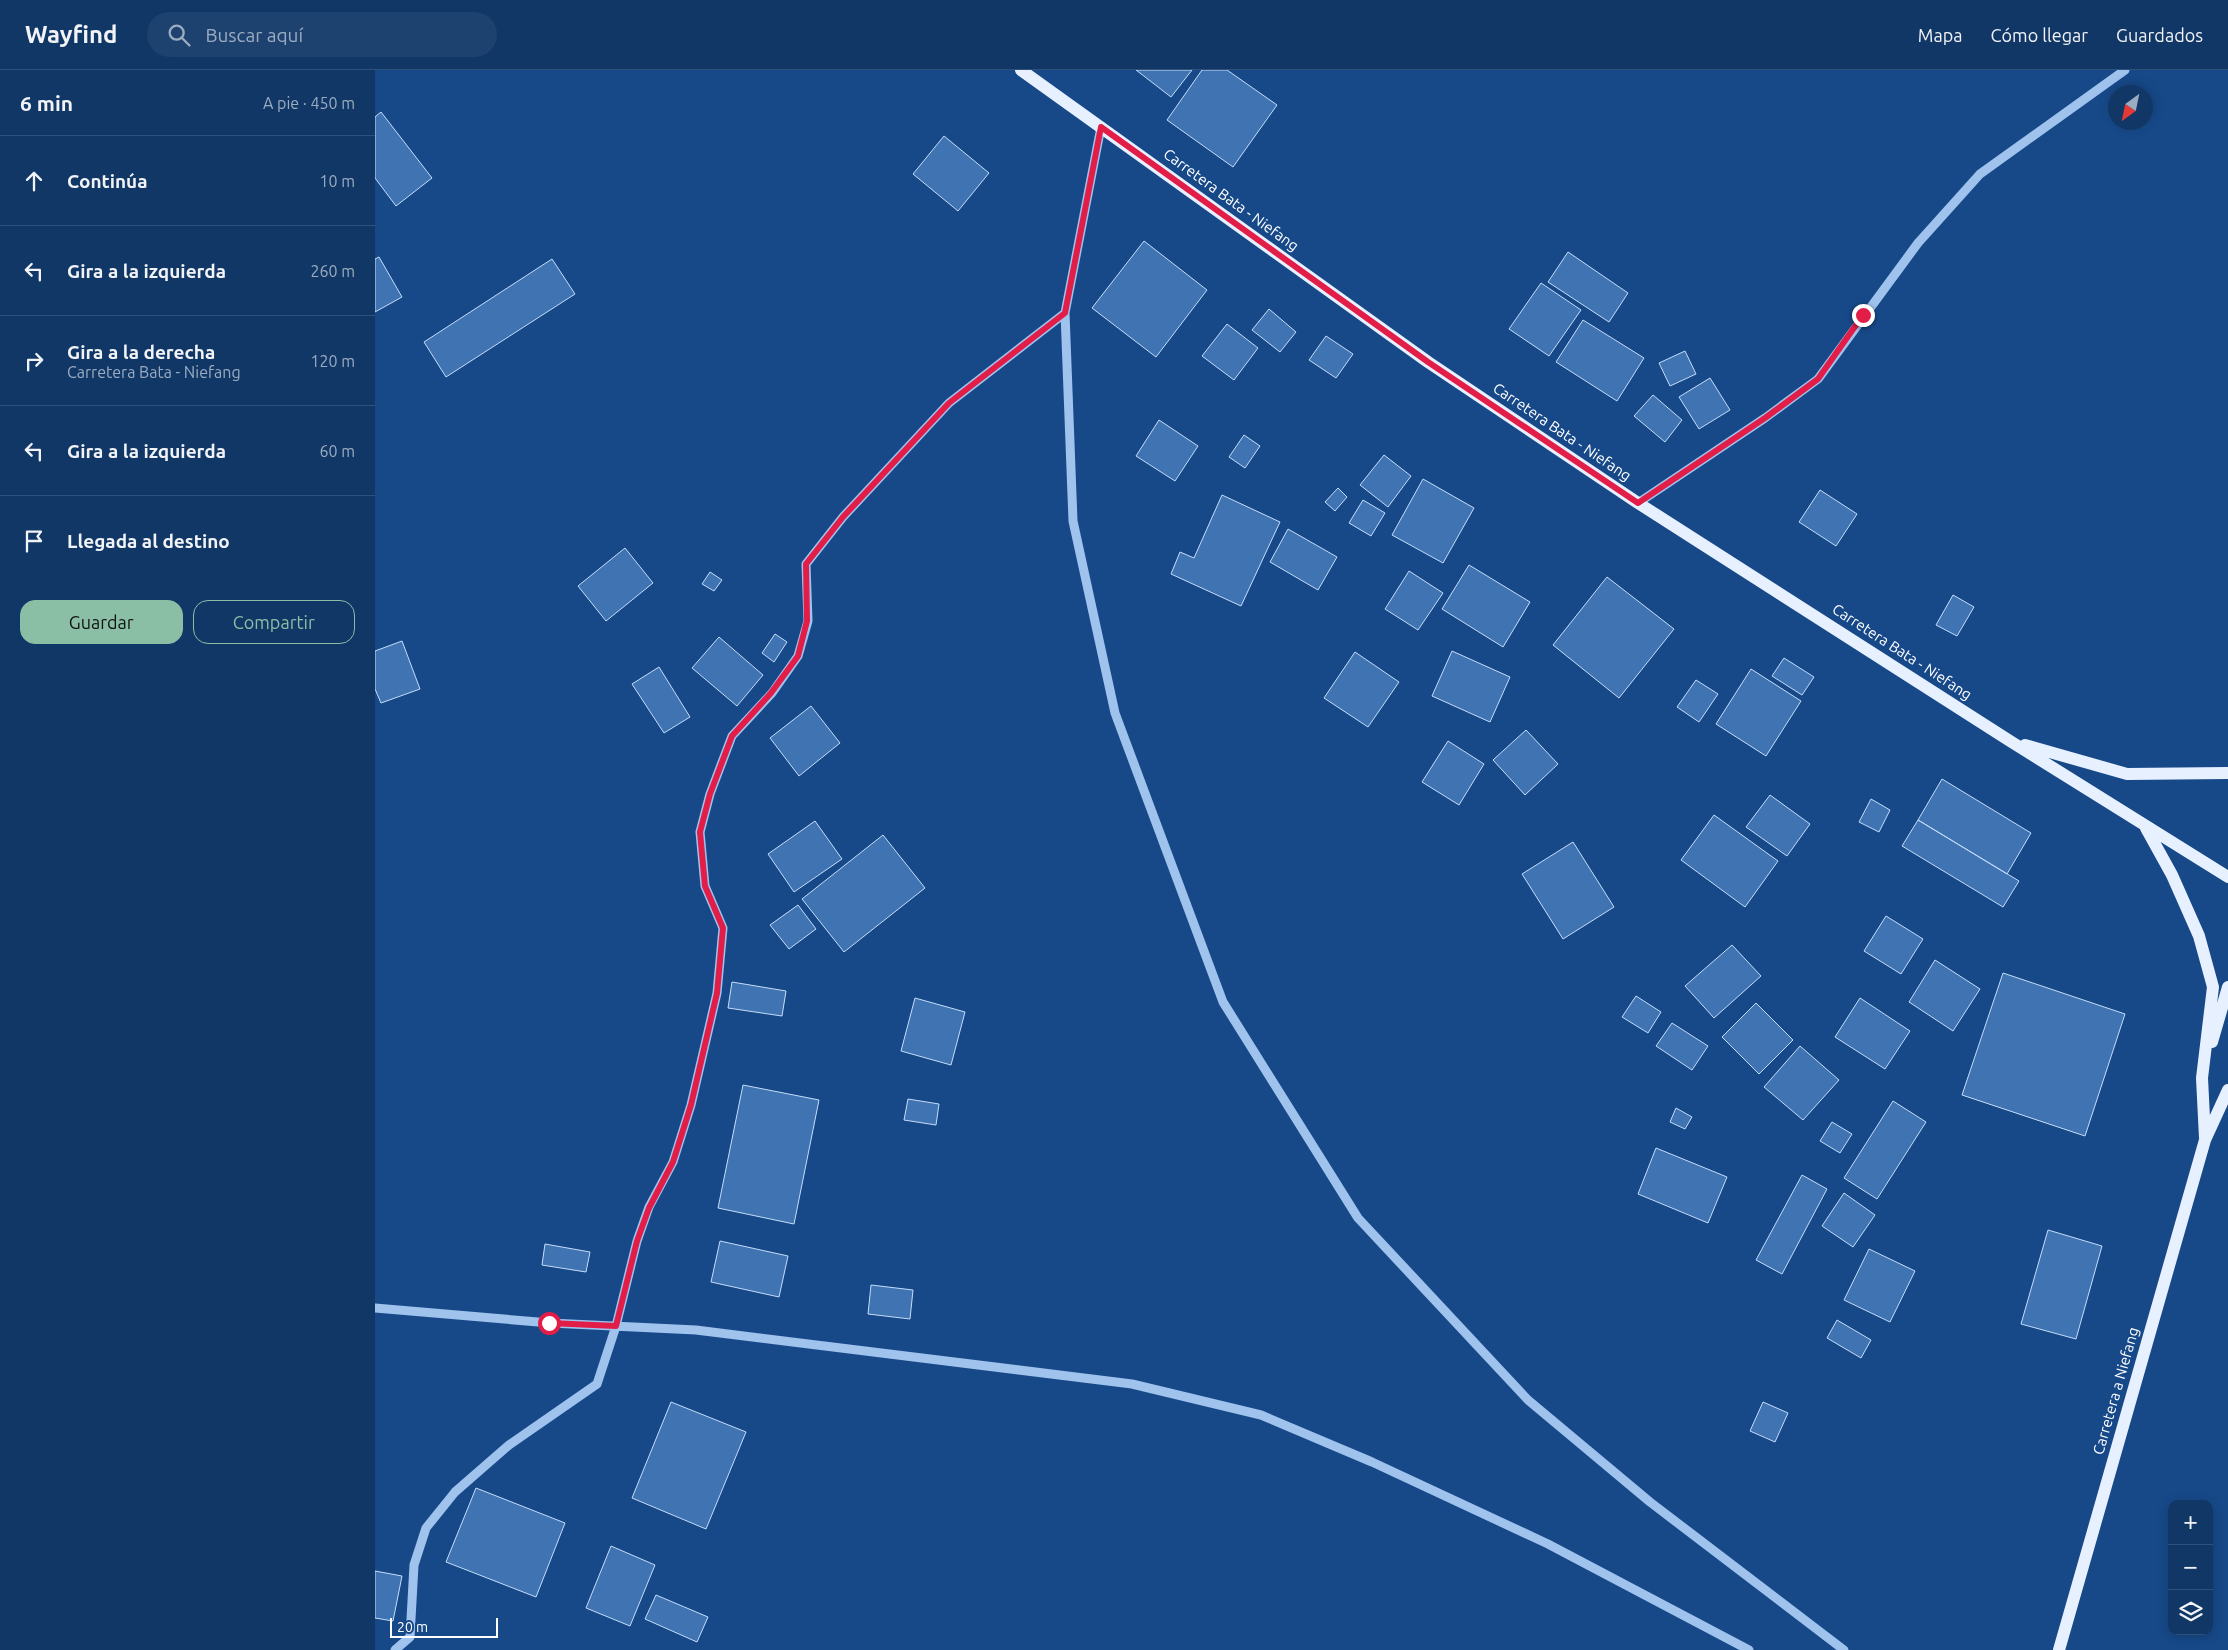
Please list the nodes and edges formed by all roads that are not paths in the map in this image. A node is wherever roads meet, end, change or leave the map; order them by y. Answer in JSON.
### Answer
{"nodes":[{"id":1,"x":1021,"y":70,"type":"edge"},
{"id":2,"x":2125,"y":70,"type":"edge"},
{"id":3,"x":1101,"y":127,"type":"junction"},
{"id":4,"x":1065,"y":313,"type":"junction"},
{"id":5,"x":1638,"y":503,"type":"junction"},
{"id":6,"x":2010,"y":740,"type":"junction"},
{"id":7,"x":2228,"y":773,"type":"edge"},
{"id":8,"x":2146,"y":827,"type":"junction"},
{"id":9,"x":2228,"y":877,"type":"edge"},
{"id":10,"x":2228,"y":987,"type":"edge"},
{"id":11,"x":2202,"y":1078,"type":"junction"},
{"id":12,"x":2228,"y":1090,"type":"edge"},
{"id":13,"x":2205,"y":1140,"type":"junction"},
{"id":14,"x":375,"y":1308,"type":"edge"},
{"id":15,"x":616,"y":1326,"type":"junction"},
{"id":16,"x":395,"y":1650,"type":"edge"},
{"id":17,"x":1749,"y":1650,"type":"edge"},
{"id":18,"x":1844,"y":1650,"type":"edge"},
{"id":19,"x":2059,"y":1650,"type":"edge"}],
"edges":[{"from":1,"to":3,"type":"main road","name":"Carretera Bata - Niefang"},
{"from":2,"to":5,"type":"street"},
{"from":3,"to":4,"type":"street"},
{"from":3,"to":5,"type":"main road","name":"Carretera Bata - Niefang"},
{"from":4,"to":15,"type":"street"},
{"from":4,"to":18,"type":"street"},
{"from":5,"to":6,"type":"main road","name":"Carretera Bata - Niefang"},
{"from":6,"to":7,"type":"main road"},
{"from":6,"to":8,"type":"main road","name":"Carretera Bata - Niefang"},
{"from":8,"to":9,"type":"main road","name":"Carretera Bata - Niefang"},
{"from":8,"to":11,"type":"main road"},
{"from":10,"to":11,"type":"main road"},
{"from":11,"to":13,"type":"main road"},
{"from":12,"to":13,"type":"main road"},
{"from":13,"to":19,"type":"main road","name":"Carretera a Niefang"},
{"from":14,"to":15,"type":"street"},
{"from":15,"to":16,"type":"street"},
{"from":15,"to":17,"type":"street"}]}
